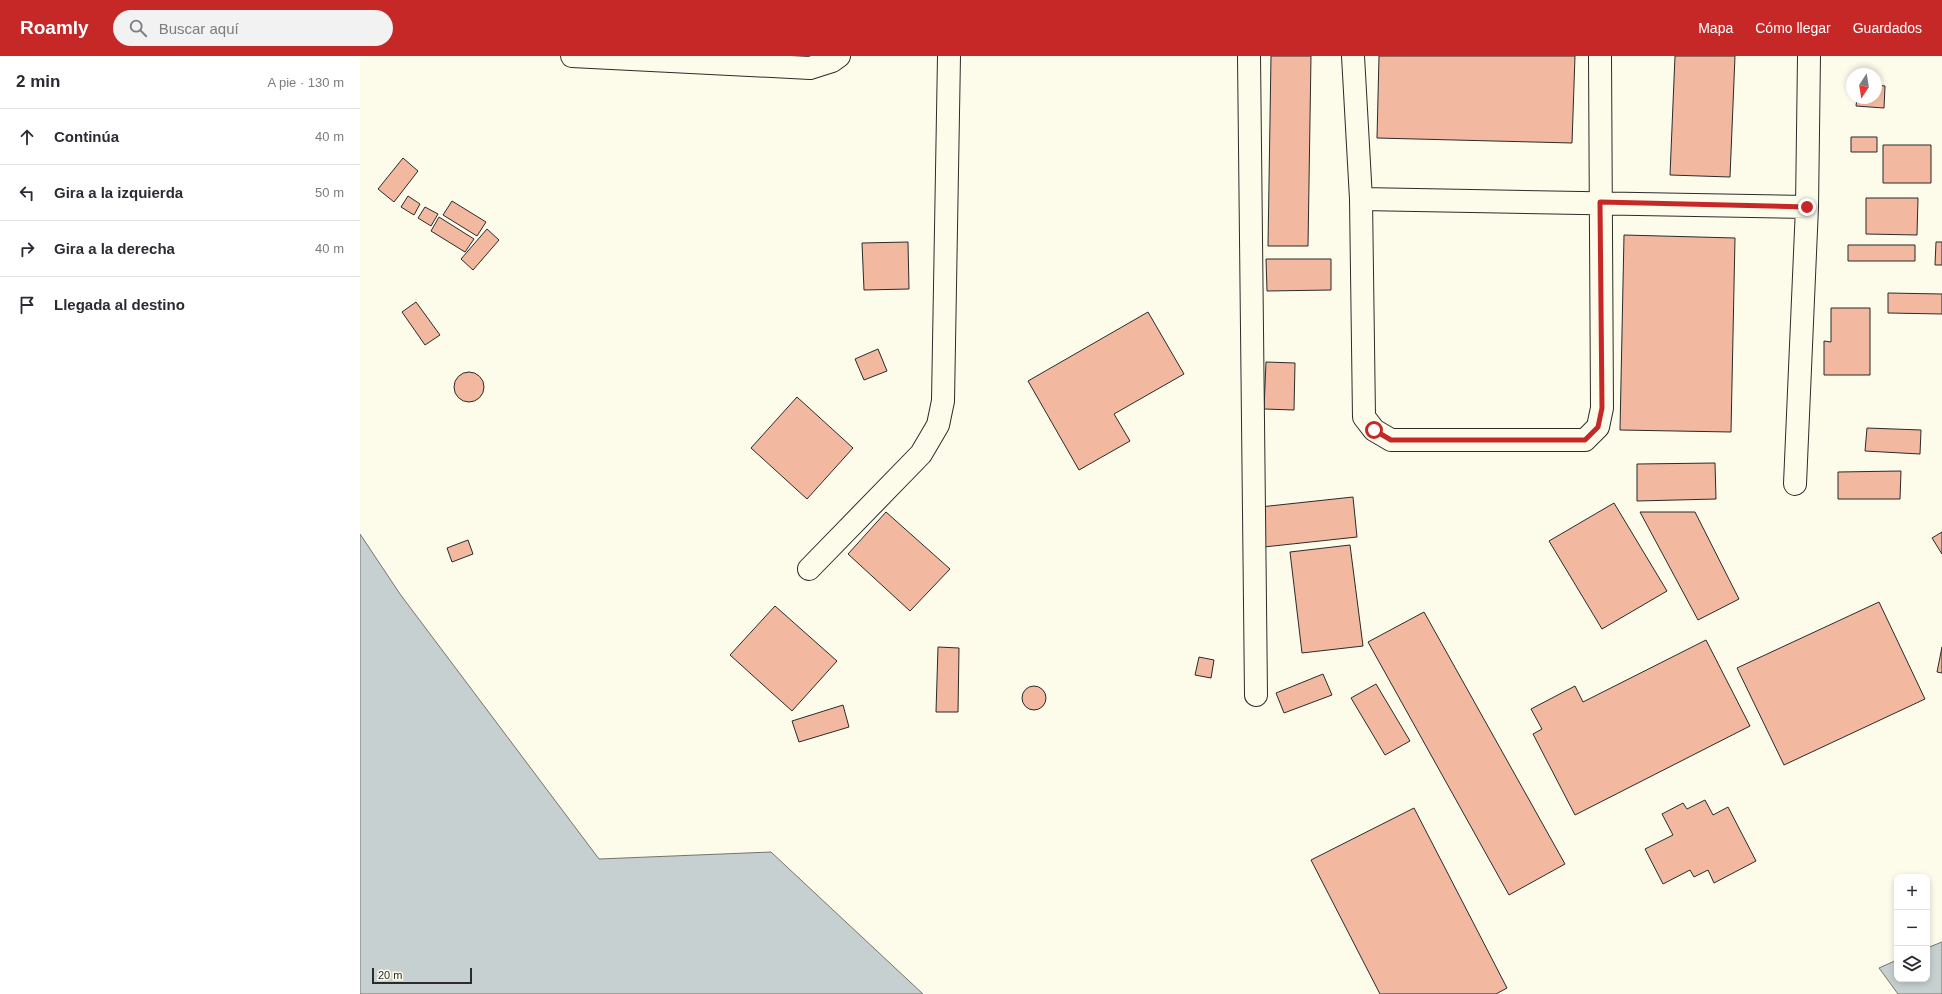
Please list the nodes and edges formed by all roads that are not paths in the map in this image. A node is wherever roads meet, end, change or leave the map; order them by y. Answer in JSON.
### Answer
{"nodes":[{"id":1,"x":572,"y":56,"type":"edge"},
{"id":2,"x":839,"y":56,"type":"edge"},
{"id":3,"x":949,"y":56,"type":"edge"},
{"id":4,"x":1249,"y":56,"type":"edge"},
{"id":5,"x":1353,"y":56,"type":"edge"},
{"id":6,"x":1600,"y":56,"type":"edge"},
{"id":7,"x":1809,"y":56,"type":"edge"},
{"id":8,"x":1361,"y":200,"type":"junction"},
{"id":9,"x":1600,"y":202,"type":"junction"},
{"id":10,"x":1807,"y":207,"type":"junction"},
{"id":11,"x":1795,"y":484,"type":"dead end"},
{"id":12,"x":810,"y":569,"type":"dead end"},
{"id":13,"x":1256,"y":695,"type":"dead end"}],
"edges":[{"from":1,"to":2,"type":"street"},
{"from":3,"to":12,"type":"street"},
{"from":4,"to":13,"type":"street"},
{"from":5,"to":8,"type":"street"},
{"from":6,"to":9,"type":"street"},
{"from":7,"to":10,"type":"street"},
{"from":8,"to":9,"type":"street"},
{"from":8,"to":9,"type":"street"},
{"from":9,"to":10,"type":"street"},
{"from":10,"to":11,"type":"street"}]}
